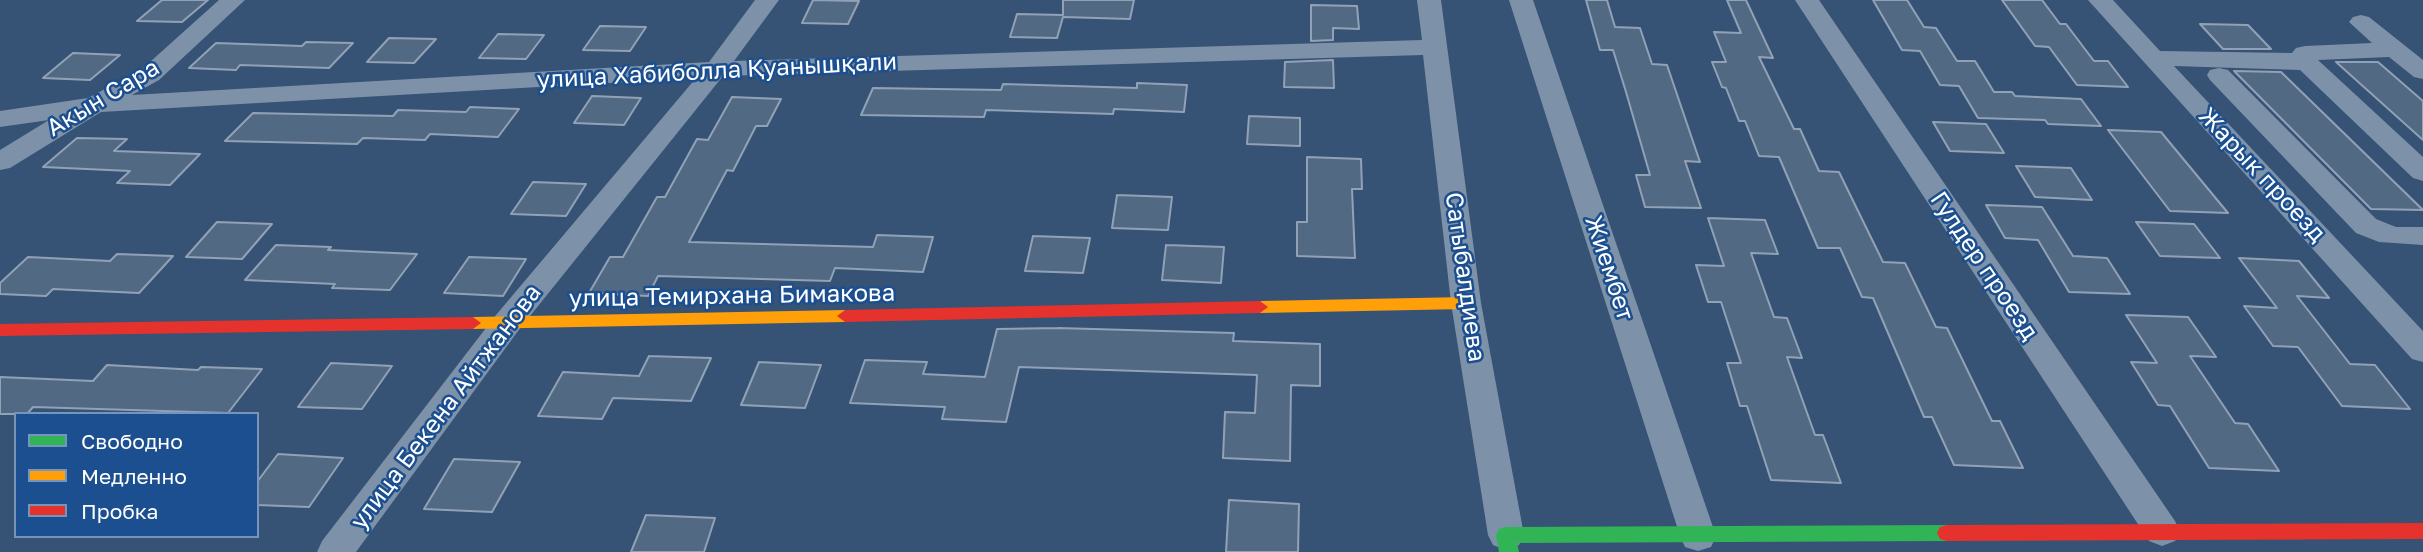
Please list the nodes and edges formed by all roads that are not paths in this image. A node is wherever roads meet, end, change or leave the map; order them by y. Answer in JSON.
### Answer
{"nodes":[{"id":1,"x":233,"y":0,"type":"edge"},
{"id":2,"x":768,"y":0,"type":"edge"},
{"id":3,"x":1429,"y":0,"type":"edge"},
{"id":4,"x":1521,"y":0,"type":"edge"},
{"id":5,"x":1807,"y":0,"type":"edge"},
{"id":6,"x":2100,"y":0,"type":"edge"},
{"id":7,"x":2361,"y":22,"type":"dead end"},
{"id":8,"x":1436,"y":47,"type":"junction"},
{"id":9,"x":2395,"y":49,"type":"junction"},
{"id":10,"x":2155,"y":58,"type":"junction"},
{"id":11,"x":2304,"y":63,"type":"junction"},
{"id":12,"x":716,"y":69,"type":"junction"},
{"id":13,"x":2423,"y":72,"type":"edge"},
{"id":14,"x":2219,"y":75,"type":"dead end"},
{"id":15,"x":96,"y":105,"type":"junction"},
{"id":16,"x":0,"y":119,"type":"edge"},
{"id":17,"x":0,"y":162,"type":"edge"},
{"id":18,"x":2423,"y":172,"type":"edge"},
{"id":19,"x":2423,"y":236,"type":"edge"},
{"id":20,"x":1466,"y":303,"type":"junction"},
{"id":21,"x":506,"y":323,"type":"junction"},
{"id":22,"x":0,"y":330,"type":"edge"},
{"id":23,"x":2423,"y":351,"type":"edge"},
{"id":24,"x":2162,"y":531,"type":"junction"},
{"id":25,"x":2423,"y":531,"type":"edge"},
{"id":26,"x":1698,"y":536,"type":"junction"},
{"id":27,"x":1507,"y":543,"type":"edge"},
{"id":28,"x":2023,"y":543,"type":"edge"},
{"id":29,"x":2355,"y":543,"type":"edge"},
{"id":30,"x":1654,"y":544,"type":"edge"},
{"id":31,"x":335,"y":552,"type":"edge"}],
"edges":[{"from":1,"to":15,"type":"street","name":"Акын Сара"},
{"from":2,"to":12,"type":"street","name":"улица Бекена Айтжанова"},
{"from":3,"to":8,"type":"street","name":"Сатыбалдиева"},
{"from":4,"to":26,"type":"street","name":"Жиембет"},
{"from":5,"to":24,"type":"street","name":"Гулдер проезд"},
{"from":6,"to":10,"type":"street","name":"Жарык проезд"},
{"from":7,"to":9,"type":"street"},
{"from":8,"to":12,"type":"street","name":"улица Хабиболла Қуанышқали"},
{"from":8,"to":20,"type":"street","name":"Сатыбалдиева"},
{"from":9,"to":11,"type":"street"},
{"from":9,"to":13,"type":"street"},
{"from":10,"to":11,"type":"street"},
{"from":10,"to":23,"type":"street","name":"Жарык проезд"},
{"from":11,"to":18,"type":"street"},
{"from":12,"to":15,"type":"street","name":"улица Хабиболла Қуанышқали"},
{"from":12,"to":21,"type":"street","name":"улица Бекена Айтжанова"},
{"from":14,"to":19,"type":"street"},
{"from":15,"to":16,"type":"street","name":"улица Хабиболла Қуанышқали"},
{"from":15,"to":17,"type":"street","name":"Акын Сара"},
{"from":20,"to":21,"type":"street","name":"улица Темирхана Бимакова"},
{"from":20,"to":27,"type":"street","name":"Сатыбалдиева"},
{"from":21,"to":22,"type":"street","name":"улица Темирхана Бимакова"},
{"from":21,"to":31,"type":"street","name":"улица Бекена Айтжанова"},
{"from":24,"to":28,"type":"street"},
{"from":24,"to":29,"type":"street"},
{"from":25,"to":29,"type":"street"},
{"from":26,"to":28,"type":"street"},
{"from":26,"to":30,"type":"street"},
{"from":27,"to":30,"type":"street"}]}
